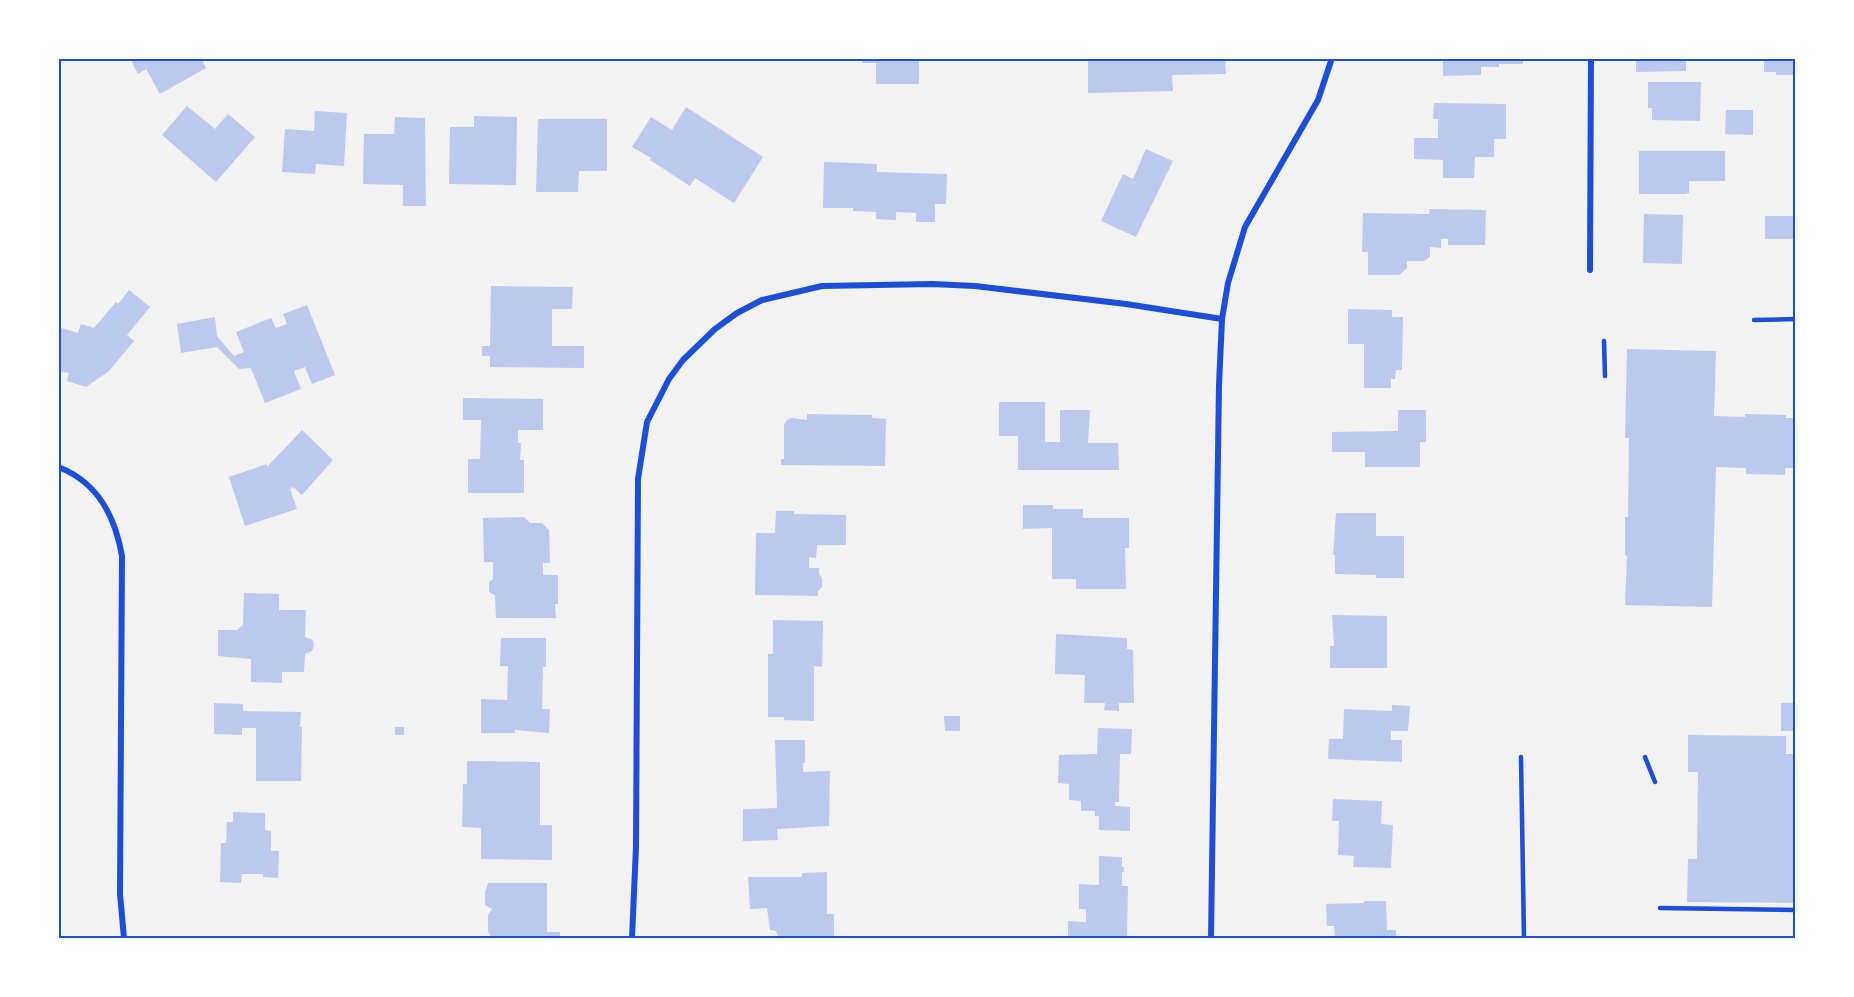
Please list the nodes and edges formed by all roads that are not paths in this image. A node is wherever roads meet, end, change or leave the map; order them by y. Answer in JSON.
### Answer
{"nodes":[{"id":1,"x":1332,"y":58,"type":"edge"},
{"id":2,"x":1591,"y":58,"type":"edge"},
{"id":3,"x":1590,"y":270,"type":"dead end"},
{"id":4,"x":1222,"y":319,"type":"junction"},
{"id":5,"x":1796,"y":319,"type":"edge"},
{"id":6,"x":1754,"y":320,"type":"dead end"},
{"id":7,"x":1604,"y":341,"type":"dead end"},
{"id":8,"x":1605,"y":376,"type":"dead end"},
{"id":9,"x":58,"y":467,"type":"edge"},
{"id":10,"x":1521,"y":757,"type":"dead end"},
{"id":11,"x":1645,"y":757,"type":"dead end"},
{"id":12,"x":1655,"y":782,"type":"dead end"},
{"id":13,"x":1660,"y":908,"type":"dead end"},
{"id":14,"x":1796,"y":910,"type":"edge"},
{"id":15,"x":124,"y":939,"type":"edge"},
{"id":16,"x":632,"y":939,"type":"edge"},
{"id":17,"x":1211,"y":939,"type":"edge"},
{"id":18,"x":1524,"y":939,"type":"edge"}],
"edges":[{"from":1,"to":4,"type":"street"},
{"from":2,"to":3,"type":"street"},
{"from":4,"to":16,"type":"street"},
{"from":4,"to":17,"type":"street"},
{"from":5,"to":6,"type":"lane"},
{"from":7,"to":8,"type":"lane"},
{"from":9,"to":15,"type":"street"},
{"from":10,"to":18,"type":"lane"},
{"from":11,"to":12,"type":"lane"},
{"from":13,"to":14,"type":"lane"}]}
